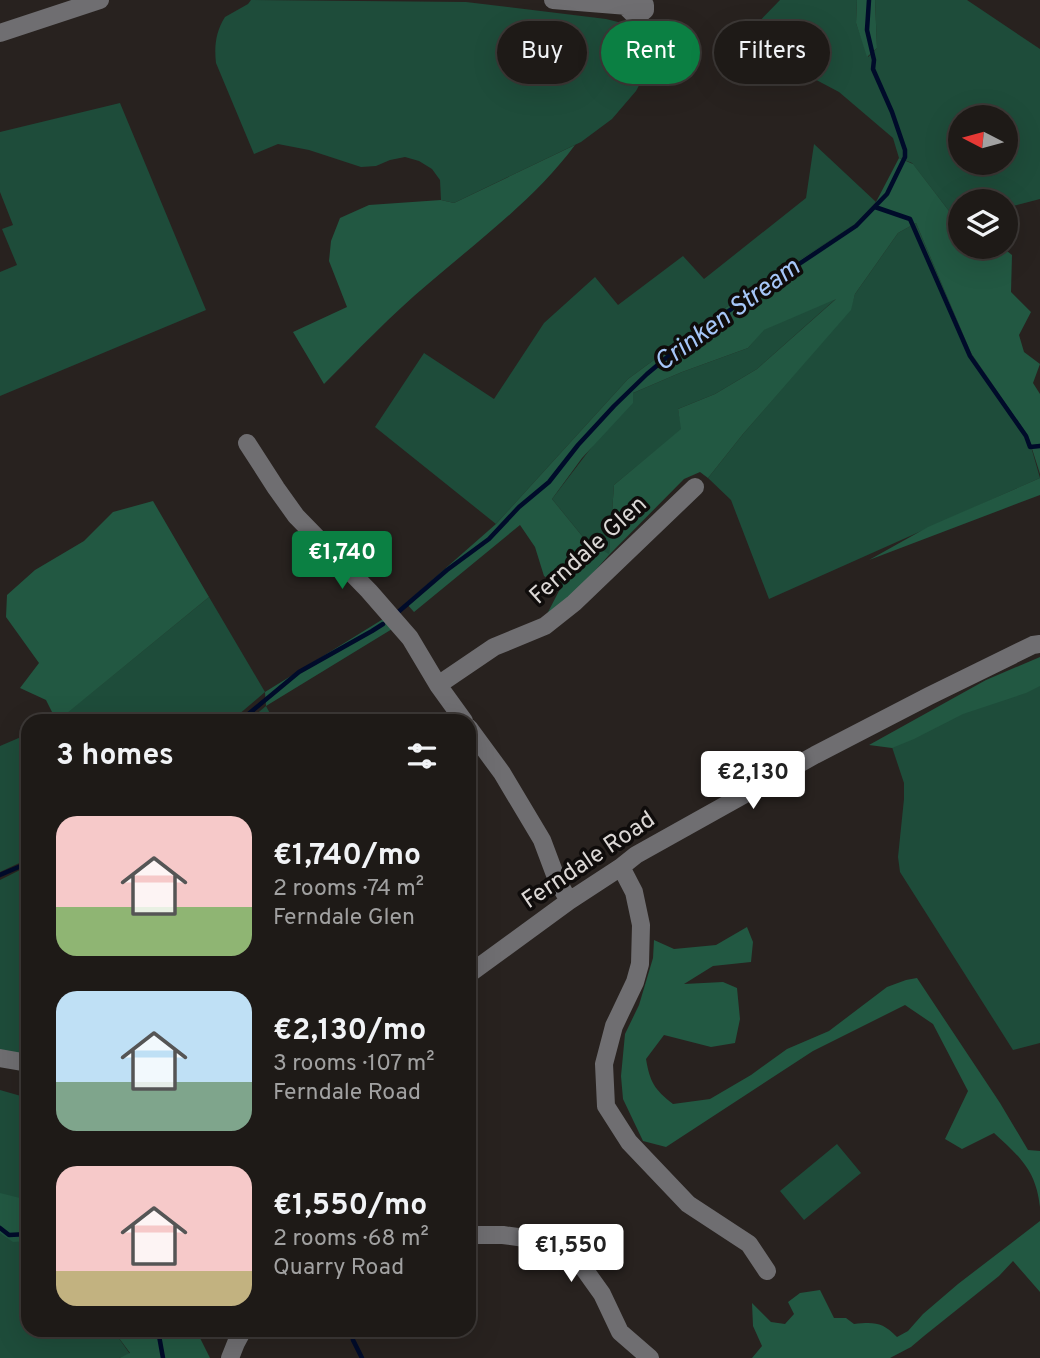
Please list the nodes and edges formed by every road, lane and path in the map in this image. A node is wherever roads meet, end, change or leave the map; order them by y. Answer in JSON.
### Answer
{"nodes":[{"id":1,"x":100,"y":0,"type":"edge"},
{"id":2,"x":553,"y":0,"type":"edge"},
{"id":3,"x":638,"y":2,"type":"edge"},
{"id":4,"x":0,"y":33,"type":"edge"},
{"id":5,"x":247,"y":443,"type":"dead end"},
{"id":6,"x":695,"y":487,"type":"dead end"},
{"id":7,"x":1040,"y":644,"type":"edge"},
{"id":8,"x":438,"y":685,"type":"junction"},
{"id":9,"x":459,"y":714,"type":"edge"},
{"id":10,"x":476,"y":737,"type":"edge"},
{"id":11,"x":621,"y":867,"type":"junction"},
{"id":12,"x":569,"y":901,"type":"junction"},
{"id":13,"x":476,"y":969,"type":"edge"},
{"id":14,"x":0,"y":1058,"type":"edge"},
{"id":15,"x":21,"y":1062,"type":"edge"},
{"id":16,"x":476,"y":1235,"type":"edge"},
{"id":17,"x":767,"y":1271,"type":"dead end"},
{"id":18,"x":239,"y":1337,"type":"edge"},
{"id":19,"x":230,"y":1358,"type":"edge"},
{"id":20,"x":650,"y":1358,"type":"edge"}],
"edges":[{"from":1,"to":4,"type":"street"},
{"from":2,"to":3,"type":"street"},
{"from":5,"to":8,"type":"street"},
{"from":6,"to":8,"type":"street","name":"Ferndale Glen"},
{"from":7,"to":11,"type":"street","name":"Ferndale Road"},
{"from":8,"to":9,"type":"street"},
{"from":10,"to":12,"type":"street"},
{"from":11,"to":12,"type":"street","name":"Ferndale Road"},
{"from":11,"to":17,"type":"street"},
{"from":12,"to":13,"type":"street","name":"Ferndale Road"},
{"from":14,"to":15,"type":"street"},
{"from":16,"to":20,"type":"street"},
{"from":18,"to":19,"type":"street"}]}
